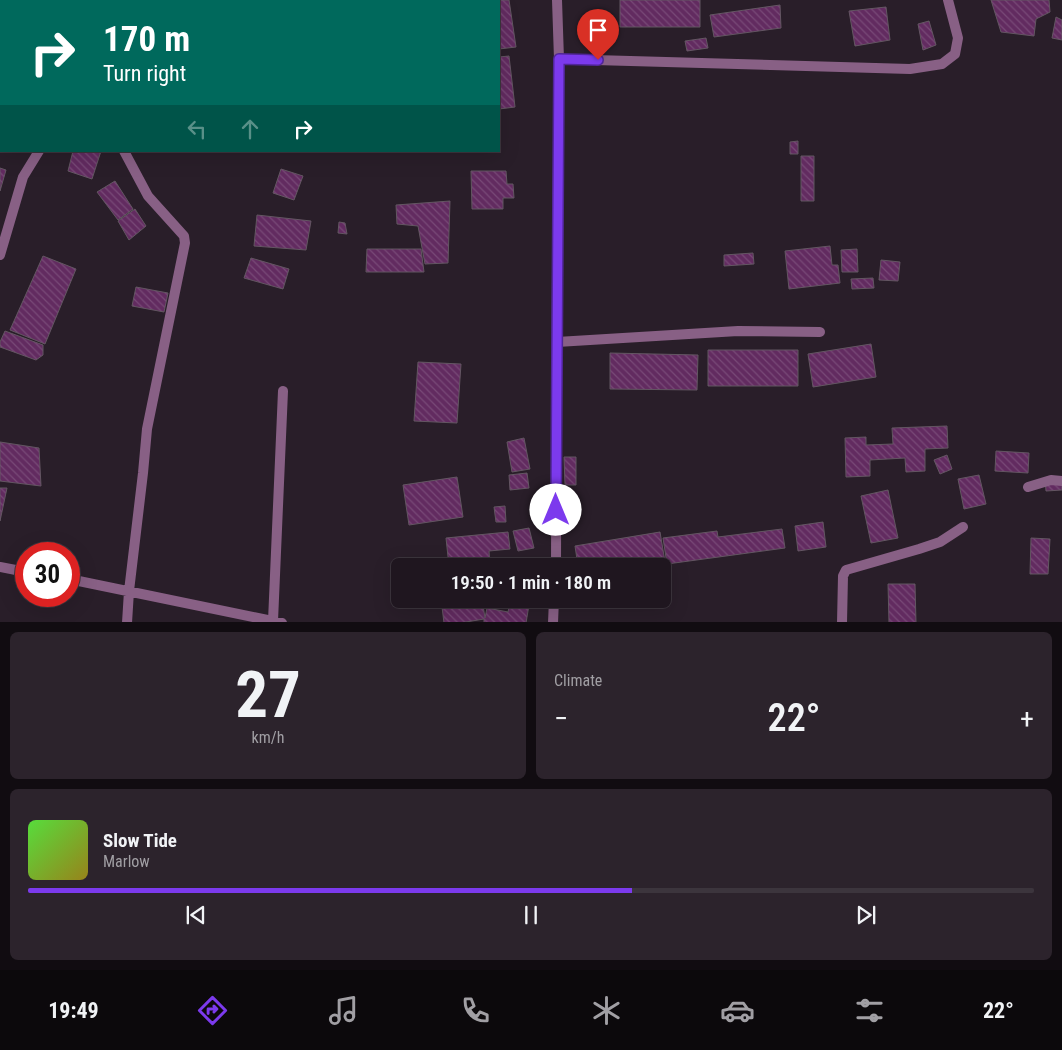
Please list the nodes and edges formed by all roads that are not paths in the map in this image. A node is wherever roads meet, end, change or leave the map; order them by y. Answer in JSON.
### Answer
{"nodes":[{"id":1,"x":557,"y":0,"type":"edge"},
{"id":2,"x":948,"y":0,"type":"edge"},
{"id":3,"x":559,"y":59,"type":"junction"},
{"id":4,"x":38,"y":152,"type":"edge"},
{"id":5,"x":125,"y":152,"type":"edge"},
{"id":6,"x":0,"y":255,"type":"edge"},
{"id":7,"x":820,"y":332,"type":"dead end"},
{"id":8,"x":556,"y":342,"type":"junction"},
{"id":9,"x":283,"y":391,"type":"dead end"},
{"id":10,"x":1062,"y":481,"type":"edge"},
{"id":11,"x":1028,"y":486,"type":"dead end"},
{"id":12,"x":963,"y":527,"type":"dead end"},
{"id":13,"x":556,"y":558,"type":"edge"},
{"id":14,"x":0,"y":567,"type":"edge"},
{"id":15,"x":15,"y":570,"type":"edge"},
{"id":16,"x":80,"y":581,"type":"edge"},
{"id":17,"x":129,"y":591,"type":"junction"},
{"id":18,"x":554,"y":608,"type":"edge"},
{"id":19,"x":127,"y":622,"type":"edge"},
{"id":20,"x":278,"y":622,"type":"edge"},
{"id":21,"x":553,"y":622,"type":"edge"},
{"id":22,"x":842,"y":622,"type":"edge"}],
"edges":[{"from":1,"to":3,"type":"street"},
{"from":2,"to":3,"type":"street"},
{"from":3,"to":8,"type":"street"},
{"from":4,"to":6,"type":"street"},
{"from":5,"to":17,"type":"street"},
{"from":7,"to":8,"type":"street"},
{"from":8,"to":13,"type":"street"},
{"from":9,"to":20,"type":"street"},
{"from":10,"to":11,"type":"street"},
{"from":12,"to":22,"type":"street"},
{"from":14,"to":15,"type":"street"},
{"from":16,"to":17,"type":"street"},
{"from":17,"to":19,"type":"street"},
{"from":17,"to":20,"type":"street"},
{"from":18,"to":21,"type":"street"}]}
